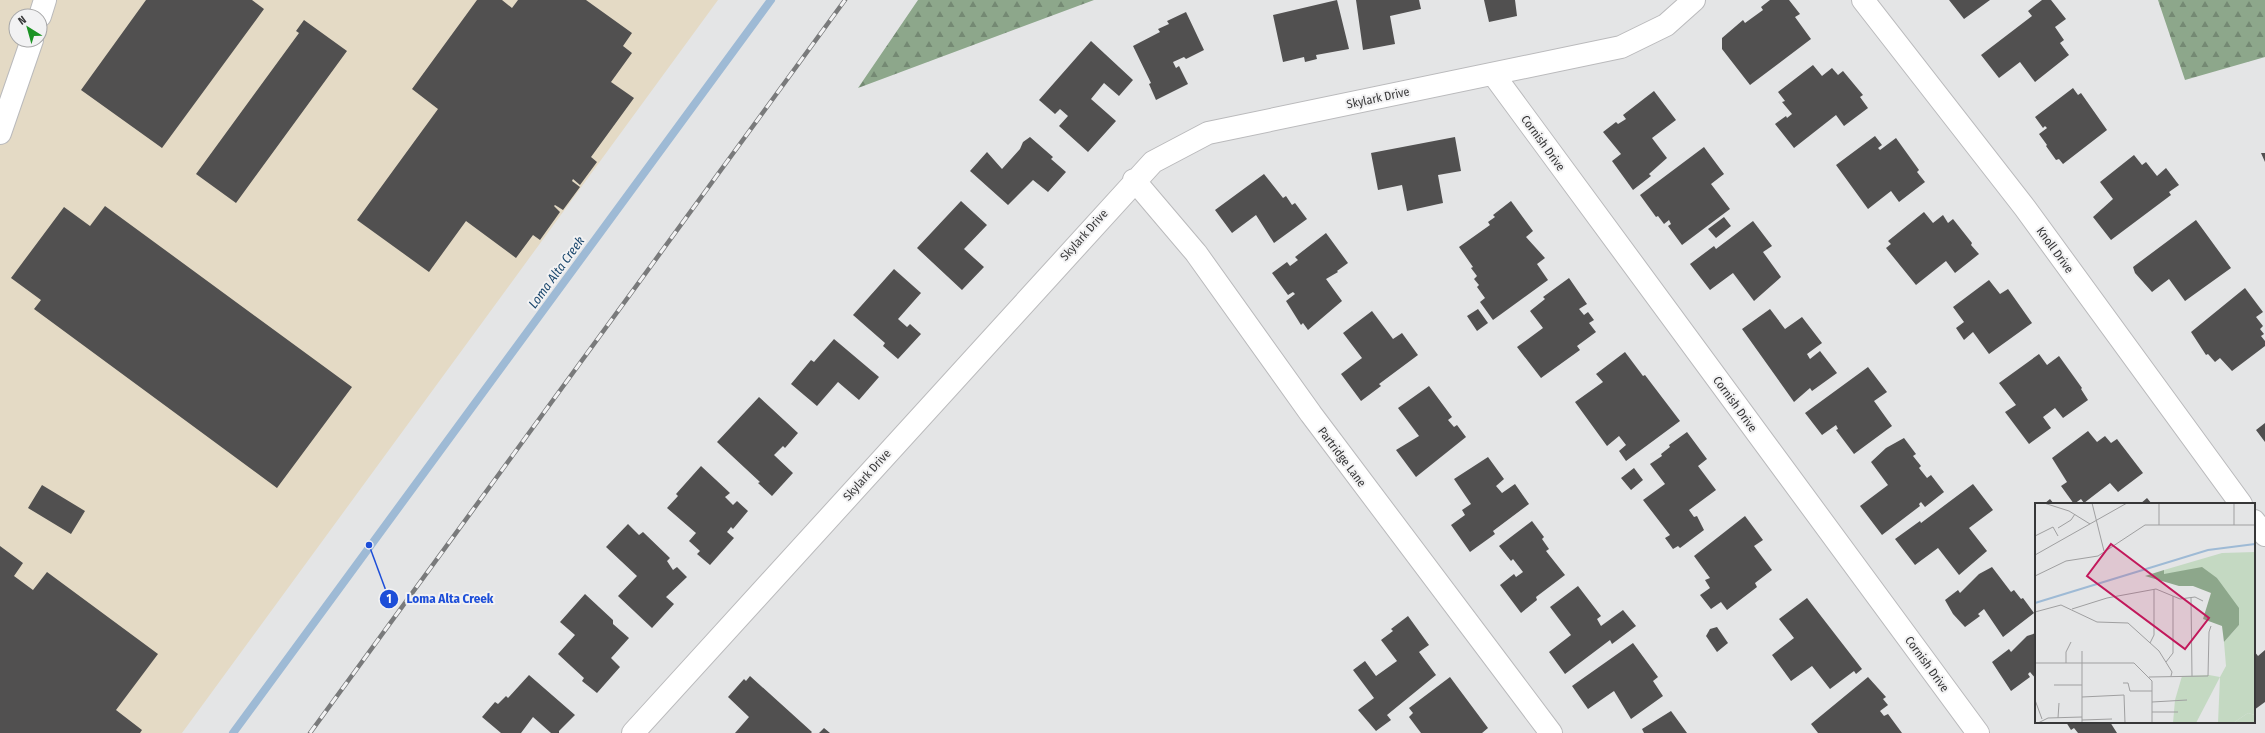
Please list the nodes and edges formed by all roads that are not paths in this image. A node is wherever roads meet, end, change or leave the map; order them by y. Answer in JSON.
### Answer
{"nodes":[{"id":1,"x":1694,"y":0,"type":"edge"},
{"id":2,"x":1863,"y":0,"type":"edge"},
{"id":3,"x":29,"y":48,"type":"edge"},
{"id":4,"x":1493,"y":74,"type":"junction"},
{"id":5,"x":0,"y":133,"type":"edge"},
{"id":6,"x":1134,"y":180,"type":"junction"},
{"id":7,"x":2240,"y":503,"type":"edge"},
{"id":8,"x":2255,"y":522,"type":"edge"},
{"id":9,"x":2265,"y":535,"type":"edge"},
{"id":10,"x":633,"y":733,"type":"edge"},
{"id":11,"x":1551,"y":733,"type":"edge"},
{"id":12,"x":1978,"y":733,"type":"edge"}],
"edges":[{"from":1,"to":4,"type":"street","name":"Skylark Drive"},
{"from":2,"to":7,"type":"street","name":"Knoll Drive"},
{"from":3,"to":5,"type":"street"},
{"from":4,"to":6,"type":"street","name":"Skylark Drive"},
{"from":4,"to":12,"type":"street","name":"Cornish Drive"},
{"from":6,"to":10,"type":"street","name":"Skylark Drive"},
{"from":6,"to":11,"type":"street","name":"Partridge Lane"},
{"from":8,"to":9,"type":"street"}]}
